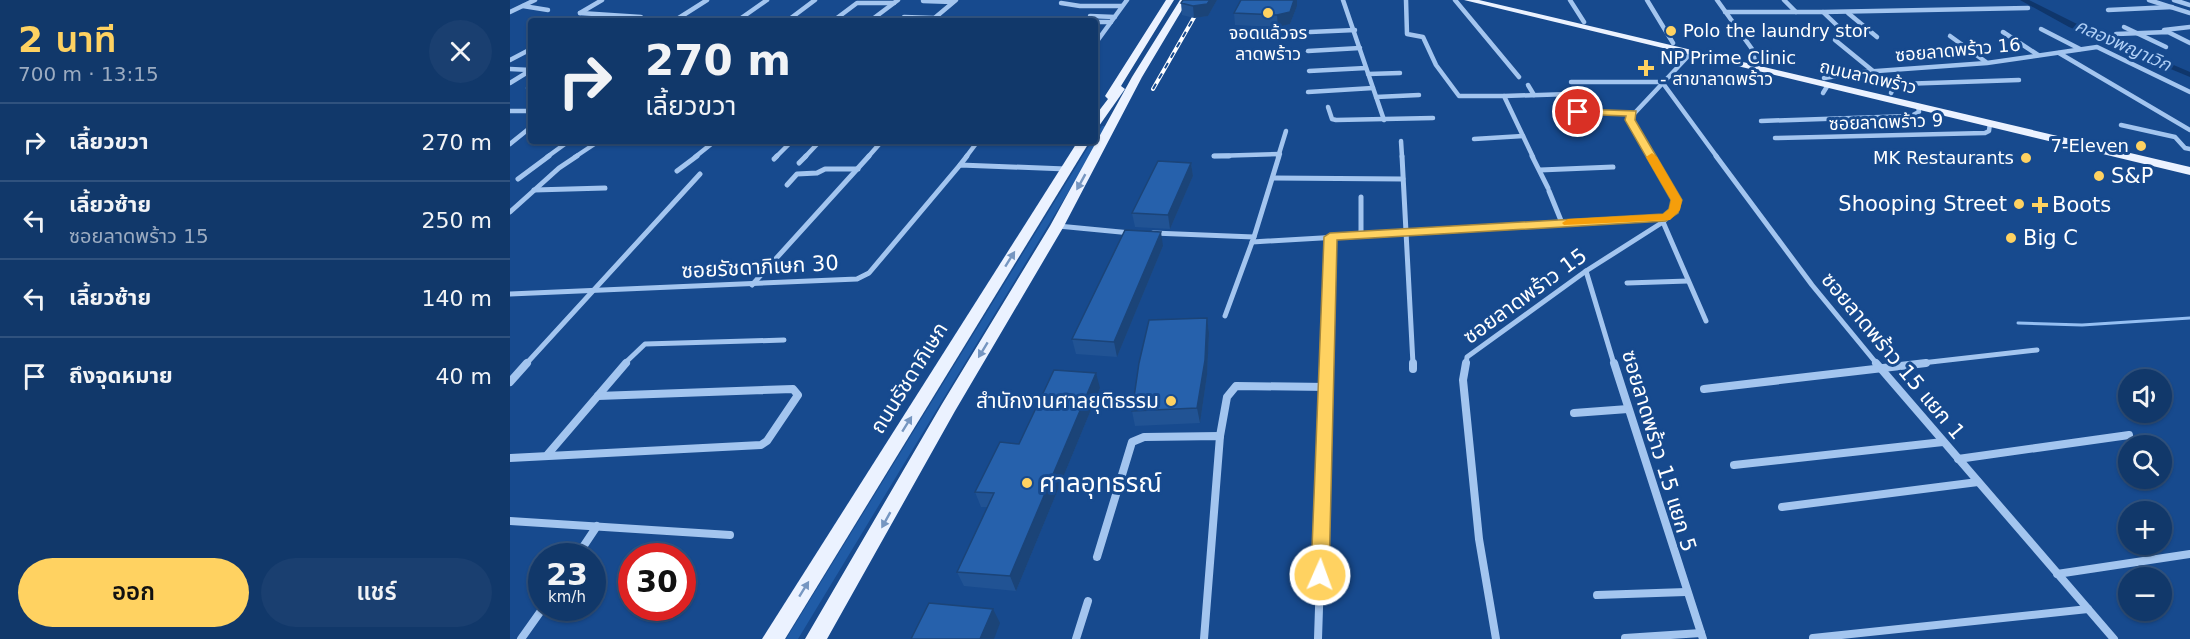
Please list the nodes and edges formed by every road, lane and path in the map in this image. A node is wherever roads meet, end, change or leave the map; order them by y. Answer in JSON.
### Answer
{"nodes":[{"id":1,"x":535,"y":0,"type":"edge"},
{"id":2,"x":602,"y":0,"type":"edge"},
{"id":3,"x":707,"y":0,"type":"edge"},
{"id":4,"x":767,"y":0,"type":"edge"},
{"id":5,"x":815,"y":0,"type":"edge"},
{"id":6,"x":1127,"y":0,"type":"edge"},
{"id":7,"x":1176,"y":0,"type":"edge"},
{"id":8,"x":1343,"y":0,"type":"edge"},
{"id":9,"x":1406,"y":0,"type":"edge"},
{"id":10,"x":1455,"y":0,"type":"edge"},
{"id":11,"x":1468,"y":0,"type":"edge"},
{"id":12,"x":1492,"y":0,"type":"edge"},
{"id":13,"x":1570,"y":0,"type":"edge"},
{"id":14,"x":1647,"y":0,"type":"edge"},
{"id":15,"x":1717,"y":0,"type":"edge"},
{"id":16,"x":1784,"y":0,"type":"edge"},
{"id":17,"x":2149,"y":0,"type":"edge"},
{"id":18,"x":2174,"y":0,"type":"edge"},
{"id":19,"x":923,"y":1,"type":"edge"},
{"id":20,"x":955,"y":1,"type":"edge"},
{"id":21,"x":896,"y":2,"type":"edge"},
{"id":22,"x":1188,"y":2,"type":"edge"},
{"id":23,"x":1061,"y":3,"type":"dead end"},
{"id":24,"x":1168,"y":3,"type":"edge"},
{"id":25,"x":2190,"y":4,"type":"edge"},
{"id":26,"x":523,"y":6,"type":"junction"},
{"id":27,"x":1122,"y":6,"type":"junction"},
{"id":28,"x":2172,"y":7,"type":"junction"},
{"id":29,"x":2028,"y":8,"type":"dead end"},
{"id":30,"x":548,"y":10,"type":"dead end"},
{"id":31,"x":2108,"y":10,"type":"dead end"},
{"id":32,"x":510,"y":12,"type":"edge"},
{"id":33,"x":1725,"y":12,"type":"junction"},
{"id":34,"x":1797,"y":12,"type":"junction"},
{"id":35,"x":1823,"y":12,"type":"junction"},
{"id":36,"x":1847,"y":13,"type":"junction"},
{"id":37,"x":2190,"y":13,"type":"edge"},
{"id":38,"x":904,"y":16,"type":"dead end"},
{"id":39,"x":1090,"y":16,"type":"dead end"},
{"id":40,"x":641,"y":17,"type":"dead end"},
{"id":41,"x":1115,"y":17,"type":"junction"},
{"id":42,"x":679,"y":18,"type":"edge"},
{"id":43,"x":741,"y":18,"type":"edge"},
{"id":44,"x":792,"y":18,"type":"edge"},
{"id":45,"x":837,"y":18,"type":"edge"},
{"id":46,"x":874,"y":18,"type":"edge"},
{"id":47,"x":923,"y":18,"type":"edge"},
{"id":48,"x":934,"y":18,"type":"edge"},
{"id":49,"x":1098,"y":22,"type":"edge"},
{"id":50,"x":1111,"y":22,"type":"junction"},
{"id":51,"x":1584,"y":22,"type":"junction"},
{"id":52,"x":2124,"y":27,"type":"dead end"},
{"id":53,"x":2190,"y":27,"type":"edge"},
{"id":54,"x":2041,"y":29,"type":"dead end"},
{"id":55,"x":1354,"y":30,"type":"junction"},
{"id":56,"x":1310,"y":32,"type":"dead end"},
{"id":57,"x":2003,"y":32,"type":"dead end"},
{"id":58,"x":2168,"y":32,"type":"junction"},
{"id":59,"x":2138,"y":33,"type":"junction"},
{"id":60,"x":2116,"y":34,"type":"dead end"},
{"id":61,"x":1847,"y":35,"type":"dead end"},
{"id":62,"x":1877,"y":36,"type":"dead end"},
{"id":63,"x":1950,"y":36,"type":"dead end"},
{"id":64,"x":1098,"y":40,"type":"edge"},
{"id":65,"x":1835,"y":40,"type":"dead end"},
{"id":66,"x":2190,"y":43,"type":"edge"},
{"id":67,"x":1671,"y":45,"type":"junction"},
{"id":68,"x":2166,"y":47,"type":"dead end"},
{"id":69,"x":1360,"y":48,"type":"junction"},
{"id":70,"x":1693,"y":50,"type":"junction"},
{"id":71,"x":2081,"y":50,"type":"junction"},
{"id":72,"x":528,"y":51,"type":"edge"},
{"id":73,"x":1308,"y":51,"type":"dead end"},
{"id":74,"x":2058,"y":53,"type":"junction"},
{"id":75,"x":2039,"y":56,"type":"junction"},
{"id":76,"x":510,"y":60,"type":"edge"},
{"id":77,"x":1755,"y":62,"type":"junction"},
{"id":78,"x":1987,"y":63,"type":"junction"},
{"id":79,"x":1366,"y":68,"type":"junction"},
{"id":80,"x":510,"y":69,"type":"edge"},
{"id":81,"x":528,"y":70,"type":"edge"},
{"id":82,"x":1309,"y":71,"type":"dead end"},
{"id":83,"x":1873,"y":71,"type":"junction"},
{"id":84,"x":528,"y":72,"type":"edge"},
{"id":85,"x":1400,"y":73,"type":"dead end"},
{"id":86,"x":1368,"y":75,"type":"junction"},
{"id":87,"x":1133,"y":76,"type":"junction"},
{"id":88,"x":1520,"y":76,"type":"dead end"},
{"id":89,"x":2019,"y":80,"type":"dead end"},
{"id":90,"x":1571,"y":82,"type":"dead end"},
{"id":91,"x":1662,"y":82,"type":"junction"},
{"id":92,"x":510,"y":83,"type":"edge"},
{"id":93,"x":1528,"y":85,"type":"dead end"},
{"id":94,"x":1825,"y":85,"type":"junction"},
{"id":95,"x":1373,"y":88,"type":"junction"},
{"id":96,"x":1308,"y":92,"type":"dead end"},
{"id":97,"x":2190,"y":92,"type":"edge"},
{"id":98,"x":1891,"y":93,"type":"junction"},
{"id":99,"x":1570,"y":94,"type":"dead end"},
{"id":100,"x":1419,"y":95,"type":"dead end"},
{"id":101,"x":1534,"y":95,"type":"junction"},
{"id":102,"x":1504,"y":96,"type":"junction"},
{"id":103,"x":1376,"y":97,"type":"junction"},
{"id":104,"x":1918,"y":106,"type":"junction"},
{"id":105,"x":1328,"y":107,"type":"dead end"},
{"id":106,"x":510,"y":111,"type":"edge"},
{"id":107,"x":528,"y":111,"type":"edge"},
{"id":108,"x":1578,"y":112,"type":"dead end"},
{"id":109,"x":1632,"y":113,"type":"junction"},
{"id":110,"x":1433,"y":118,"type":"dead end"},
{"id":111,"x":1384,"y":120,"type":"junction"},
{"id":112,"x":1761,"y":121,"type":"dead end"},
{"id":113,"x":1990,"y":123,"type":"junction"},
{"id":114,"x":2181,"y":123,"type":"junction"},
{"id":115,"x":2190,"y":123,"type":"edge"},
{"id":116,"x":1100,"y":126,"type":"edge"},
{"id":117,"x":2121,"y":126,"type":"dead end"},
{"id":118,"x":2190,"y":129,"type":"edge"},
{"id":119,"x":528,"y":130,"type":"edge"},
{"id":120,"x":1286,"y":131,"type":"dead end"},
{"id":121,"x":1523,"y":136,"type":"junction"},
{"id":122,"x":1775,"y":138,"type":"dead end"},
{"id":123,"x":1474,"y":139,"type":"dead end"},
{"id":124,"x":1401,"y":141,"type":"dead end"},
{"id":125,"x":510,"y":144,"type":"edge"},
{"id":126,"x":565,"y":144,"type":"edge"},
{"id":127,"x":595,"y":144,"type":"edge"},
{"id":128,"x":711,"y":144,"type":"edge"},
{"id":129,"x":789,"y":144,"type":"edge"},
{"id":130,"x":817,"y":144,"type":"edge"},
{"id":131,"x":879,"y":144,"type":"edge"},
{"id":132,"x":976,"y":144,"type":"edge"},
{"id":133,"x":1082,"y":144,"type":"edge"},
{"id":134,"x":1092,"y":144,"type":"edge"},
{"id":135,"x":2190,"y":148,"type":"edge"},
{"id":136,"x":1280,"y":154,"type":"junction"},
{"id":137,"x":1214,"y":156,"type":"dead end"},
{"id":138,"x":774,"y":159,"type":"dead end"},
{"id":139,"x":799,"y":163,"type":"dead end"},
{"id":140,"x":2190,"y":163,"type":"edge"},
{"id":141,"x":960,"y":165,"type":"junction"},
{"id":142,"x":1613,"y":167,"type":"dead end"},
{"id":143,"x":858,"y":169,"type":"junction"},
{"id":144,"x":1066,"y":169,"type":"junction"},
{"id":145,"x":1540,"y":170,"type":"junction"},
{"id":146,"x":677,"y":171,"type":"dead end"},
{"id":147,"x":2190,"y":171,"type":"edge"},
{"id":148,"x":700,"y":174,"type":"dead end"},
{"id":149,"x":1273,"y":178,"type":"junction"},
{"id":150,"x":518,"y":179,"type":"dead end"},
{"id":151,"x":1403,"y":179,"type":"junction"},
{"id":152,"x":788,"y":185,"type":"dead end"},
{"id":153,"x":605,"y":188,"type":"dead end"},
{"id":154,"x":533,"y":190,"type":"junction"},
{"id":155,"x":1360,"y":197,"type":"dead end"},
{"id":156,"x":510,"y":212,"type":"edge"},
{"id":157,"x":1664,"y":220,"type":"junction"},
{"id":158,"x":1562,"y":223,"type":"junction"},
{"id":159,"x":1057,"y":226,"type":"junction"},
{"id":160,"x":1406,"y":232,"type":"junction"},
{"id":161,"x":1140,"y":233,"type":"edge"},
{"id":162,"x":1150,"y":233,"type":"edge"},
{"id":163,"x":1361,"y":235,"type":"junction"},
{"id":164,"x":1330,"y":237,"type":"junction"},
{"id":165,"x":1253,"y":239,"type":"junction"},
{"id":166,"x":1586,"y":271,"type":"junction"},
{"id":167,"x":1688,"y":281,"type":"junction"},
{"id":168,"x":1627,"y":283,"type":"dead end"},
{"id":169,"x":752,"y":285,"type":"junction"},
{"id":170,"x":592,"y":290,"type":"junction"},
{"id":171,"x":510,"y":294,"type":"edge"},
{"id":172,"x":1225,"y":316,"type":"dead end"},
{"id":173,"x":1706,"y":321,"type":"dead end"},
{"id":174,"x":784,"y":340,"type":"dead end"},
{"id":175,"x":2037,"y":350,"type":"dead end"},
{"id":176,"x":1880,"y":368,"type":"junction"},
{"id":177,"x":1413,"y":369,"type":"dead end"},
{"id":178,"x":510,"y":382,"type":"edge"},
{"id":179,"x":1328,"y":387,"type":"junction"},
{"id":180,"x":1704,"y":389,"type":"dead end"},
{"id":181,"x":598,"y":396,"type":"junction"},
{"id":182,"x":1628,"y":409,"type":"junction"},
{"id":183,"x":1574,"y":413,"type":"dead end"},
{"id":184,"x":1220,"y":436,"type":"junction"},
{"id":185,"x":2118,"y":437,"type":"edge"},
{"id":186,"x":1942,"y":442,"type":"junction"},
{"id":187,"x":548,"y":454,"type":"junction"},
{"id":188,"x":510,"y":458,"type":"edge"},
{"id":189,"x":1958,"y":459,"type":"junction"},
{"id":190,"x":1734,"y":465,"type":"dead end"},
{"id":191,"x":1978,"y":482,"type":"junction"},
{"id":192,"x":1782,"y":507,"type":"dead end"},
{"id":193,"x":511,"y":522,"type":"edge"},
{"id":194,"x":597,"y":526,"type":"junction"},
{"id":195,"x":730,"y":535,"type":"dead end"},
{"id":196,"x":586,"y":543,"type":"edge"},
{"id":197,"x":2190,"y":554,"type":"edge"},
{"id":198,"x":1097,"y":557,"type":"dead end"},
{"id":199,"x":2057,"y":574,"type":"junction"},
{"id":200,"x":1686,"y":592,"type":"junction"},
{"id":201,"x":1597,"y":595,"type":"dead end"},
{"id":202,"x":1088,"y":601,"type":"dead end"},
{"id":203,"x":2088,"y":609,"type":"junction"},
{"id":204,"x":534,"y":621,"type":"edge"},
{"id":205,"x":1702,"y":636,"type":"edge"},
{"id":206,"x":1624,"y":638,"type":"edge"},
{"id":207,"x":1813,"y":638,"type":"edge"},
{"id":208,"x":521,"y":639,"type":"edge"},
{"id":209,"x":773,"y":639,"type":"edge"},
{"id":210,"x":816,"y":639,"type":"edge"},
{"id":211,"x":1076,"y":639,"type":"edge"},
{"id":212,"x":1204,"y":639,"type":"edge"},
{"id":213,"x":1318,"y":639,"type":"edge"},
{"id":214,"x":1496,"y":639,"type":"edge"},
{"id":215,"x":2114,"y":639,"type":"edge"}],
"edges":[{"from":1,"to":26,"type":"street"},
{"from":2,"to":40,"type":"street"},
{"from":3,"to":42,"type":"street"},
{"from":4,"to":43,"type":"street"},
{"from":5,"to":44,"type":"street"},
{"from":6,"to":27,"type":"street"},
{"from":7,"to":87,"type":"main road"},
{"from":8,"to":55,"type":"street"},
{"from":9,"to":102,"type":"street"},
{"from":10,"to":88,"type":"street"},
{"from":11,"to":67,"type":"main road","name":"ถนนลาดพร้าว"},
{"from":12,"to":51,"type":"main road","name":"ถนนลาดพร้าว"},
{"from":13,"to":51,"type":"street"},
{"from":14,"to":67,"type":"street"},
{"from":15,"to":33,"type":"street"},
{"from":16,"to":34,"type":"street"},
{"from":17,"to":28,"type":"street"},
{"from":18,"to":25,"type":"street"},
{"from":19,"to":20,"type":"street"},
{"from":20,"to":48,"type":"street"},
{"from":21,"to":45,"type":"street"},
{"from":21,"to":46,"type":"street"},
{"from":22,"to":24,"type":"main road"},
{"from":22,"to":87,"type":"main road"},
{"from":22,"to":116,"type":"main road"},
{"from":23,"to":27,"type":"street"},
{"from":24,"to":116,"type":"main road"},
{"from":26,"to":30,"type":"street"},
{"from":26,"to":32,"type":"street"},
{"from":27,"to":41,"type":"street"},
{"from":28,"to":31,"type":"street"},
{"from":28,"to":37,"type":"street"},
{"from":29,"to":36,"type":"street"},
{"from":33,"to":34,"type":"street"},
{"from":33,"to":77,"type":"street"},
{"from":34,"to":35,"type":"street"},
{"from":35,"to":36,"type":"street"},
{"from":35,"to":61,"type":"street"},
{"from":36,"to":62,"type":"street"},
{"from":38,"to":47,"type":"street"},
{"from":39,"to":41,"type":"street"},
{"from":41,"to":50,"type":"street"},
{"from":49,"to":50,"type":"street"},
{"from":50,"to":64,"type":"street"},
{"from":51,"to":67,"type":"main road","name":"ถนนลาดพร้าว"},
{"from":52,"to":59,"type":"street"},
{"from":53,"to":58,"type":"street"},
{"from":54,"to":71,"type":"street"},
{"from":55,"to":56,"type":"street"},
{"from":55,"to":69,"type":"street"},
{"from":57,"to":75,"type":"street"},
{"from":58,"to":59,"type":"street"},
{"from":58,"to":66,"type":"street"},
{"from":59,"to":60,"type":"street"},
{"from":59,"to":68,"type":"street"},
{"from":63,"to":78,"type":"street"},
{"from":65,"to":83,"type":"street"},
{"from":67,"to":70,"type":"main road","name":"ถนนลาดพร้าว"},
{"from":69,"to":73,"type":"street"},
{"from":69,"to":79,"type":"street"},
{"from":70,"to":77,"type":"main road","name":"ถนนลาดพร้าว"},
{"from":70,"to":91,"type":"street"},
{"from":70,"to":94,"type":"main road","name":"ถนนลาดพร้าว"},
{"from":71,"to":74,"type":"street","name":"ซอยลาดพร้าว 16"},
{"from":71,"to":97,"type":"street"},
{"from":72,"to":76,"type":"street"},
{"from":74,"to":75,"type":"street","name":"ซอยลาดพร้าว 16"},
{"from":74,"to":114,"type":"street"},
{"from":75,"to":78,"type":"street","name":"ซอยลาดพร้าว 16"},
{"from":77,"to":94,"type":"main road","name":"ถนนลาดพร้าว"},
{"from":78,"to":83,"type":"street","name":"ซอยลาดพร้าว 16"},
{"from":79,"to":82,"type":"street"},
{"from":79,"to":86,"type":"street"},
{"from":80,"to":81,"type":"street"},
{"from":83,"to":94,"type":"street","name":"ซอยลาดพร้าว 16"},
{"from":84,"to":92,"type":"street"},
{"from":85,"to":86,"type":"street"},
{"from":86,"to":95,"type":"street"},
{"from":87,"to":116,"type":"main road"},
{"from":89,"to":98,"type":"street"},
{"from":90,"to":91,"type":"street"},
{"from":91,"to":109,"type":"street"},
{"from":91,"to":176,"type":"street","name":"ซอยลาดพร้าว 15 แยก 1"},
{"from":93,"to":101,"type":"street"},
{"from":94,"to":98,"type":"main road","name":"ถนนลาดพร้าว"},
{"from":94,"to":104,"type":"main road","name":"ถนนลาดพร้าว"},
{"from":95,"to":96,"type":"street"},
{"from":95,"to":103,"type":"street"},
{"from":98,"to":140,"type":"main road","name":"ถนนลาดพร้าว"},
{"from":99,"to":101,"type":"street"},
{"from":100,"to":103,"type":"street"},
{"from":101,"to":102,"type":"street"},
{"from":102,"to":121,"type":"street"},
{"from":103,"to":111,"type":"street"},
{"from":104,"to":112,"type":"street"},
{"from":104,"to":113,"type":"main road","name":"ถนนลาดพร้าว"},
{"from":105,"to":111,"type":"street"},
{"from":106,"to":107,"type":"street"},
{"from":108,"to":109,"type":"street"},
{"from":109,"to":157,"type":"street"},
{"from":110,"to":111,"type":"street"},
{"from":113,"to":122,"type":"street","name":"ซอยลาดพร้าว 9"},
{"from":113,"to":147,"type":"main road","name":"ถนนลาดพร้าว"},
{"from":114,"to":115,"type":"street"},
{"from":114,"to":118,"type":"street"},
{"from":117,"to":135,"type":"street"},
{"from":119,"to":125,"type":"street"},
{"from":120,"to":136,"type":"street"},
{"from":121,"to":123,"type":"street"},
{"from":121,"to":145,"type":"street"},
{"from":124,"to":151,"type":"street"},
{"from":126,"to":150,"type":"street"},
{"from":127,"to":154,"type":"street"},
{"from":128,"to":146,"type":"street"},
{"from":129,"to":138,"type":"street"},
{"from":130,"to":139,"type":"street"},
{"from":131,"to":143,"type":"street"},
{"from":132,"to":141,"type":"street","name":"ซอยรัชดาภิเษก 30"},
{"from":133,"to":144,"type":"main road","name":"ถนนรัชดาภิเษก"},
{"from":134,"to":159,"type":"main road","one_way":true},
{"from":136,"to":137,"type":"street"},
{"from":136,"to":149,"type":"street"},
{"from":141,"to":144,"type":"street"},
{"from":141,"to":169,"type":"street","name":"ซอยรัชดาภิเษก 30"},
{"from":142,"to":145,"type":"street"},
{"from":143,"to":152,"type":"street"},
{"from":143,"to":169,"type":"street"},
{"from":209,"to":144,"type":"main road","name":"ถนนรัชดาภิเษก","one_way":true},
{"from":145,"to":158,"type":"street"},
{"from":148,"to":170,"type":"street"},
{"from":149,"to":151,"type":"street"},
{"from":149,"to":165,"type":"street"},
{"from":151,"to":160,"type":"street"},
{"from":153,"to":154,"type":"street"},
{"from":154,"to":156,"type":"street"},
{"from":155,"to":163,"type":"street"},
{"from":157,"to":158,"type":"street"},
{"from":157,"to":166,"type":"street","name":"ซอยลาดพร้าว 15"},
{"from":157,"to":167,"type":"street"},
{"from":158,"to":160,"type":"street"},
{"from":159,"to":161,"type":"street"},
{"from":159,"to":210,"type":"main road","one_way":true},
{"from":160,"to":163,"type":"street"},
{"from":160,"to":177,"type":"street"},
{"from":162,"to":165,"type":"street"},
{"from":163,"to":164,"type":"street"},
{"from":164,"to":165,"type":"street"},
{"from":164,"to":179,"type":"street"},
{"from":165,"to":172,"type":"street"},
{"from":166,"to":182,"type":"street","name":"ซอยลาดพร้าว 15 แยก 5"},
{"from":166,"to":214,"type":"street","name":"ซอยลาดพร้าว 15"},
{"from":167,"to":168,"type":"street"},
{"from":167,"to":173,"type":"street"},
{"from":169,"to":170,"type":"street","name":"ซอยรัชดาภิเษก 30"},
{"from":170,"to":171,"type":"street","name":"ซอยรัชดาภิเษก 30"},
{"from":170,"to":178,"type":"street"},
{"from":174,"to":181,"type":"street"},
{"from":175,"to":176,"type":"street"},
{"from":176,"to":180,"type":"street"},
{"from":176,"to":186,"type":"street","name":"ซอยลาดพร้าว 15 แยก 1"},
{"from":179,"to":184,"type":"street"},
{"from":179,"to":213,"type":"street"},
{"from":181,"to":187,"type":"street"},
{"from":181,"to":187,"type":"street"},
{"from":182,"to":183,"type":"street"},
{"from":182,"to":200,"type":"street","name":"ซอยลาดพร้าว 15 แยก 5"},
{"from":184,"to":198,"type":"street"},
{"from":184,"to":212,"type":"street"},
{"from":185,"to":189,"type":"street"},
{"from":186,"to":189,"type":"street","name":"ซอยลาดพร้าว 15 แยก 1"},
{"from":186,"to":190,"type":"street"},
{"from":187,"to":188,"type":"street"},
{"from":189,"to":191,"type":"street","name":"ซอยลาดพร้าว 15 แยก 1"},
{"from":191,"to":192,"type":"street"},
{"from":191,"to":199,"type":"street","name":"ซอยลาดพร้าว 15 แยก 1"},
{"from":193,"to":194,"type":"street"},
{"from":194,"to":195,"type":"street"},
{"from":194,"to":196,"type":"street"},
{"from":197,"to":199,"type":"street"},
{"from":199,"to":203,"type":"street","name":"ซอยลาดพร้าว 15 แยก 1"},
{"from":200,"to":201,"type":"street"},
{"from":200,"to":205,"type":"street","name":"ซอยลาดพร้าว 15 แยก 5"},
{"from":202,"to":211,"type":"street"},
{"from":203,"to":207,"type":"street"},
{"from":203,"to":215,"type":"street","name":"ซอยลาดพร้าว 15 แยก 1"},
{"from":204,"to":208,"type":"street"},
{"from":205,"to":206,"type":"street"}]}
